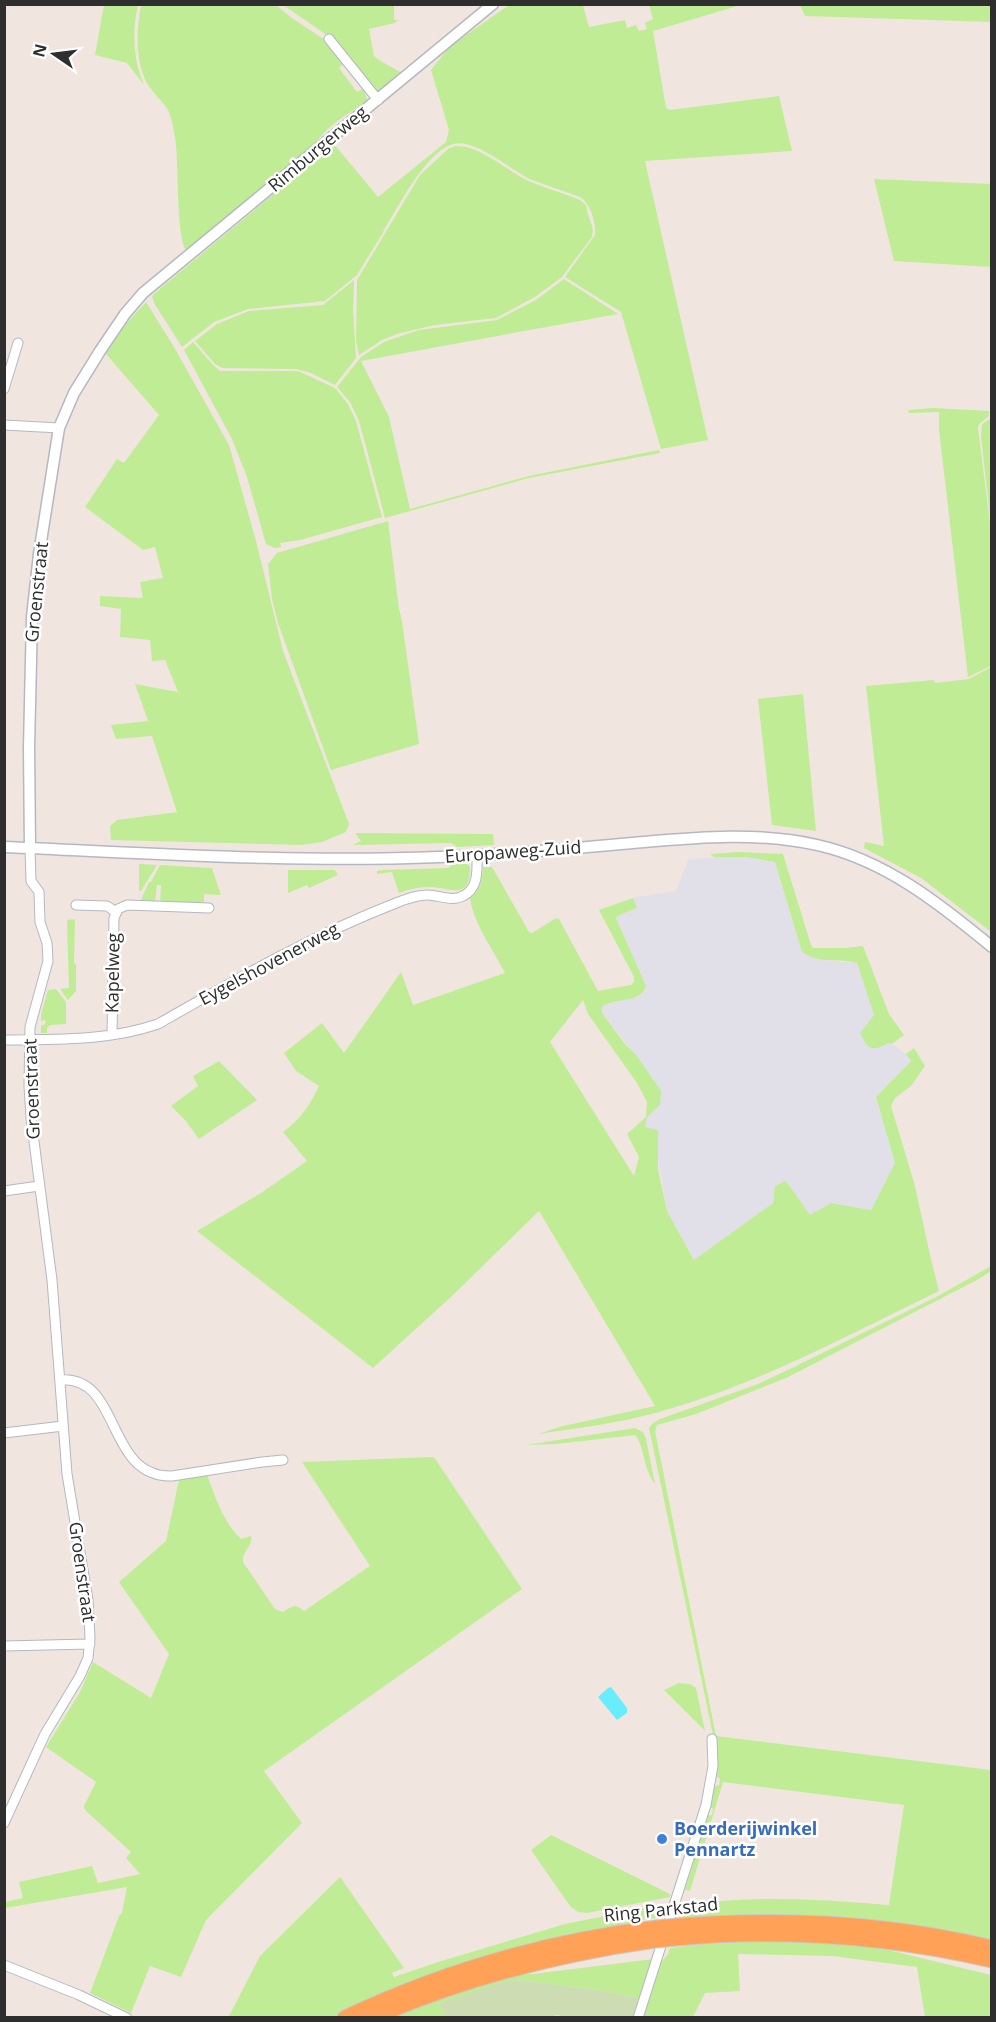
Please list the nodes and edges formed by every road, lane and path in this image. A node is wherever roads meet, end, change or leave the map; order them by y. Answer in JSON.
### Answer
{"nodes":[{"id":1,"x":493,"y":4,"type":"edge"},
{"id":2,"x":329,"y":39,"type":"dead end"},
{"id":3,"x":378,"y":100,"type":"junction"},
{"id":4,"x":143,"y":293,"type":"joint"},
{"id":5,"x":18,"y":343,"type":"dead end"},
{"id":6,"x":4,"y":389,"type":"edge"},
{"id":7,"x":4,"y":425,"type":"edge"},
{"id":8,"x":59,"y":428,"type":"junction"},
{"id":9,"x":4,"y":848,"type":"edge"},
{"id":10,"x":30,"y":849,"type":"junction"},
{"id":11,"x":477,"y":855,"type":"junction"},
{"id":12,"x":76,"y":905,"type":"dead end"},
{"id":13,"x":209,"y":908,"type":"dead end"},
{"id":14,"x":116,"y":912,"type":"junction"},
{"id":15,"x":992,"y":947,"type":"edge"},
{"id":16,"x":112,"y":1035,"type":"junction"},
{"id":17,"x":4,"y":1040,"type":"edge"},
{"id":18,"x":29,"y":1040,"type":"junction"},
{"id":19,"x":39,"y":1186,"type":"junction"},
{"id":20,"x":4,"y":1191,"type":"edge"},
{"id":21,"x":60,"y":1380,"type":"junction"},
{"id":22,"x":63,"y":1426,"type":"junction"},
{"id":23,"x":4,"y":1433,"type":"edge"},
{"id":24,"x":283,"y":1460,"type":"dead end"},
{"id":25,"x":90,"y":1644,"type":"junction"},
{"id":26,"x":4,"y":1646,"type":"edge"},
{"id":27,"x":712,"y":1738,"type":"dead end"},
{"id":28,"x":7,"y":1810,"type":"edge"},
{"id":29,"x":4,"y":1823,"type":"edge"},
{"id":30,"x":678,"y":1932,"type":"junction"},
{"id":31,"x":656,"y":1934,"type":"junction"},
{"id":32,"x":992,"y":1948,"type":"edge"},
{"id":33,"x":992,"y":1960,"type":"edge"},
{"id":34,"x":4,"y":1965,"type":"edge"},
{"id":35,"x":127,"y":2018,"type":"edge"},
{"id":36,"x":345,"y":2018,"type":"edge"},
{"id":37,"x":372,"y":2018,"type":"edge"},
{"id":38,"x":638,"y":2018,"type":"edge"}],
"edges":[{"from":1,"to":3,"type":"street","name":"Rimburgerweg"},
{"from":2,"to":3,"type":"street"},
{"from":3,"to":4,"type":"street","name":"Rimburgerweg"},
{"from":4,"to":8,"type":"street","name":"Groenstraat"},
{"from":5,"to":6,"type":"street"},
{"from":7,"to":8,"type":"street"},
{"from":8,"to":10,"type":"street","name":"Groenstraat"},
{"from":9,"to":10,"type":"street","name":"Europaweg-Zuid"},
{"from":10,"to":11,"type":"street","name":"Europaweg-Zuid"},
{"from":10,"to":18,"type":"street","name":"Groenstraat"},
{"from":11,"to":15,"type":"street","name":"Europaweg-Zuid"},
{"from":11,"to":16,"type":"street","name":"Eygelshovenerweg"},
{"from":12,"to":14,"type":"street","name":"Kapelweg"},
{"from":13,"to":14,"type":"street","name":"Kapelweg"},
{"from":14,"to":16,"type":"street","name":"Kapelweg"},
{"from":16,"to":18,"type":"street","name":"Eygelshovenerweg"},
{"from":17,"to":18,"type":"street","name":"Eygelshovenerweg"},
{"from":18,"to":19,"type":"street","name":"Groenstraat"},
{"from":19,"to":20,"type":"street"},
{"from":19,"to":21,"type":"street","name":"Groenstraat"},
{"from":21,"to":22,"type":"street","name":"Groenstraat"},
{"from":21,"to":24,"type":"street"},
{"from":22,"to":23,"type":"street"},
{"from":22,"to":25,"type":"street","name":"Groenstraat"},
{"from":25,"to":26,"type":"street"},
{"from":25,"to":28,"type":"street","name":"Groenstraat"},
{"from":27,"to":38,"type":"street"},
{"from":28,"to":29,"type":"street","name":"Groenstraat"},
{"from":30,"to":31,"type":"highway","name":"Ring Parkstad","bridge":true},
{"from":30,"to":32,"type":"highway","name":"Ring Parkstad"},
{"from":30,"to":33,"type":"highway","name":"Ring Parkstad"},
{"from":31,"to":36,"type":"highway","name":"Ring Parkstad"},
{"from":31,"to":37,"type":"highway","name":"Ring Parkstad"},
{"from":34,"to":35,"type":"street"}]}
